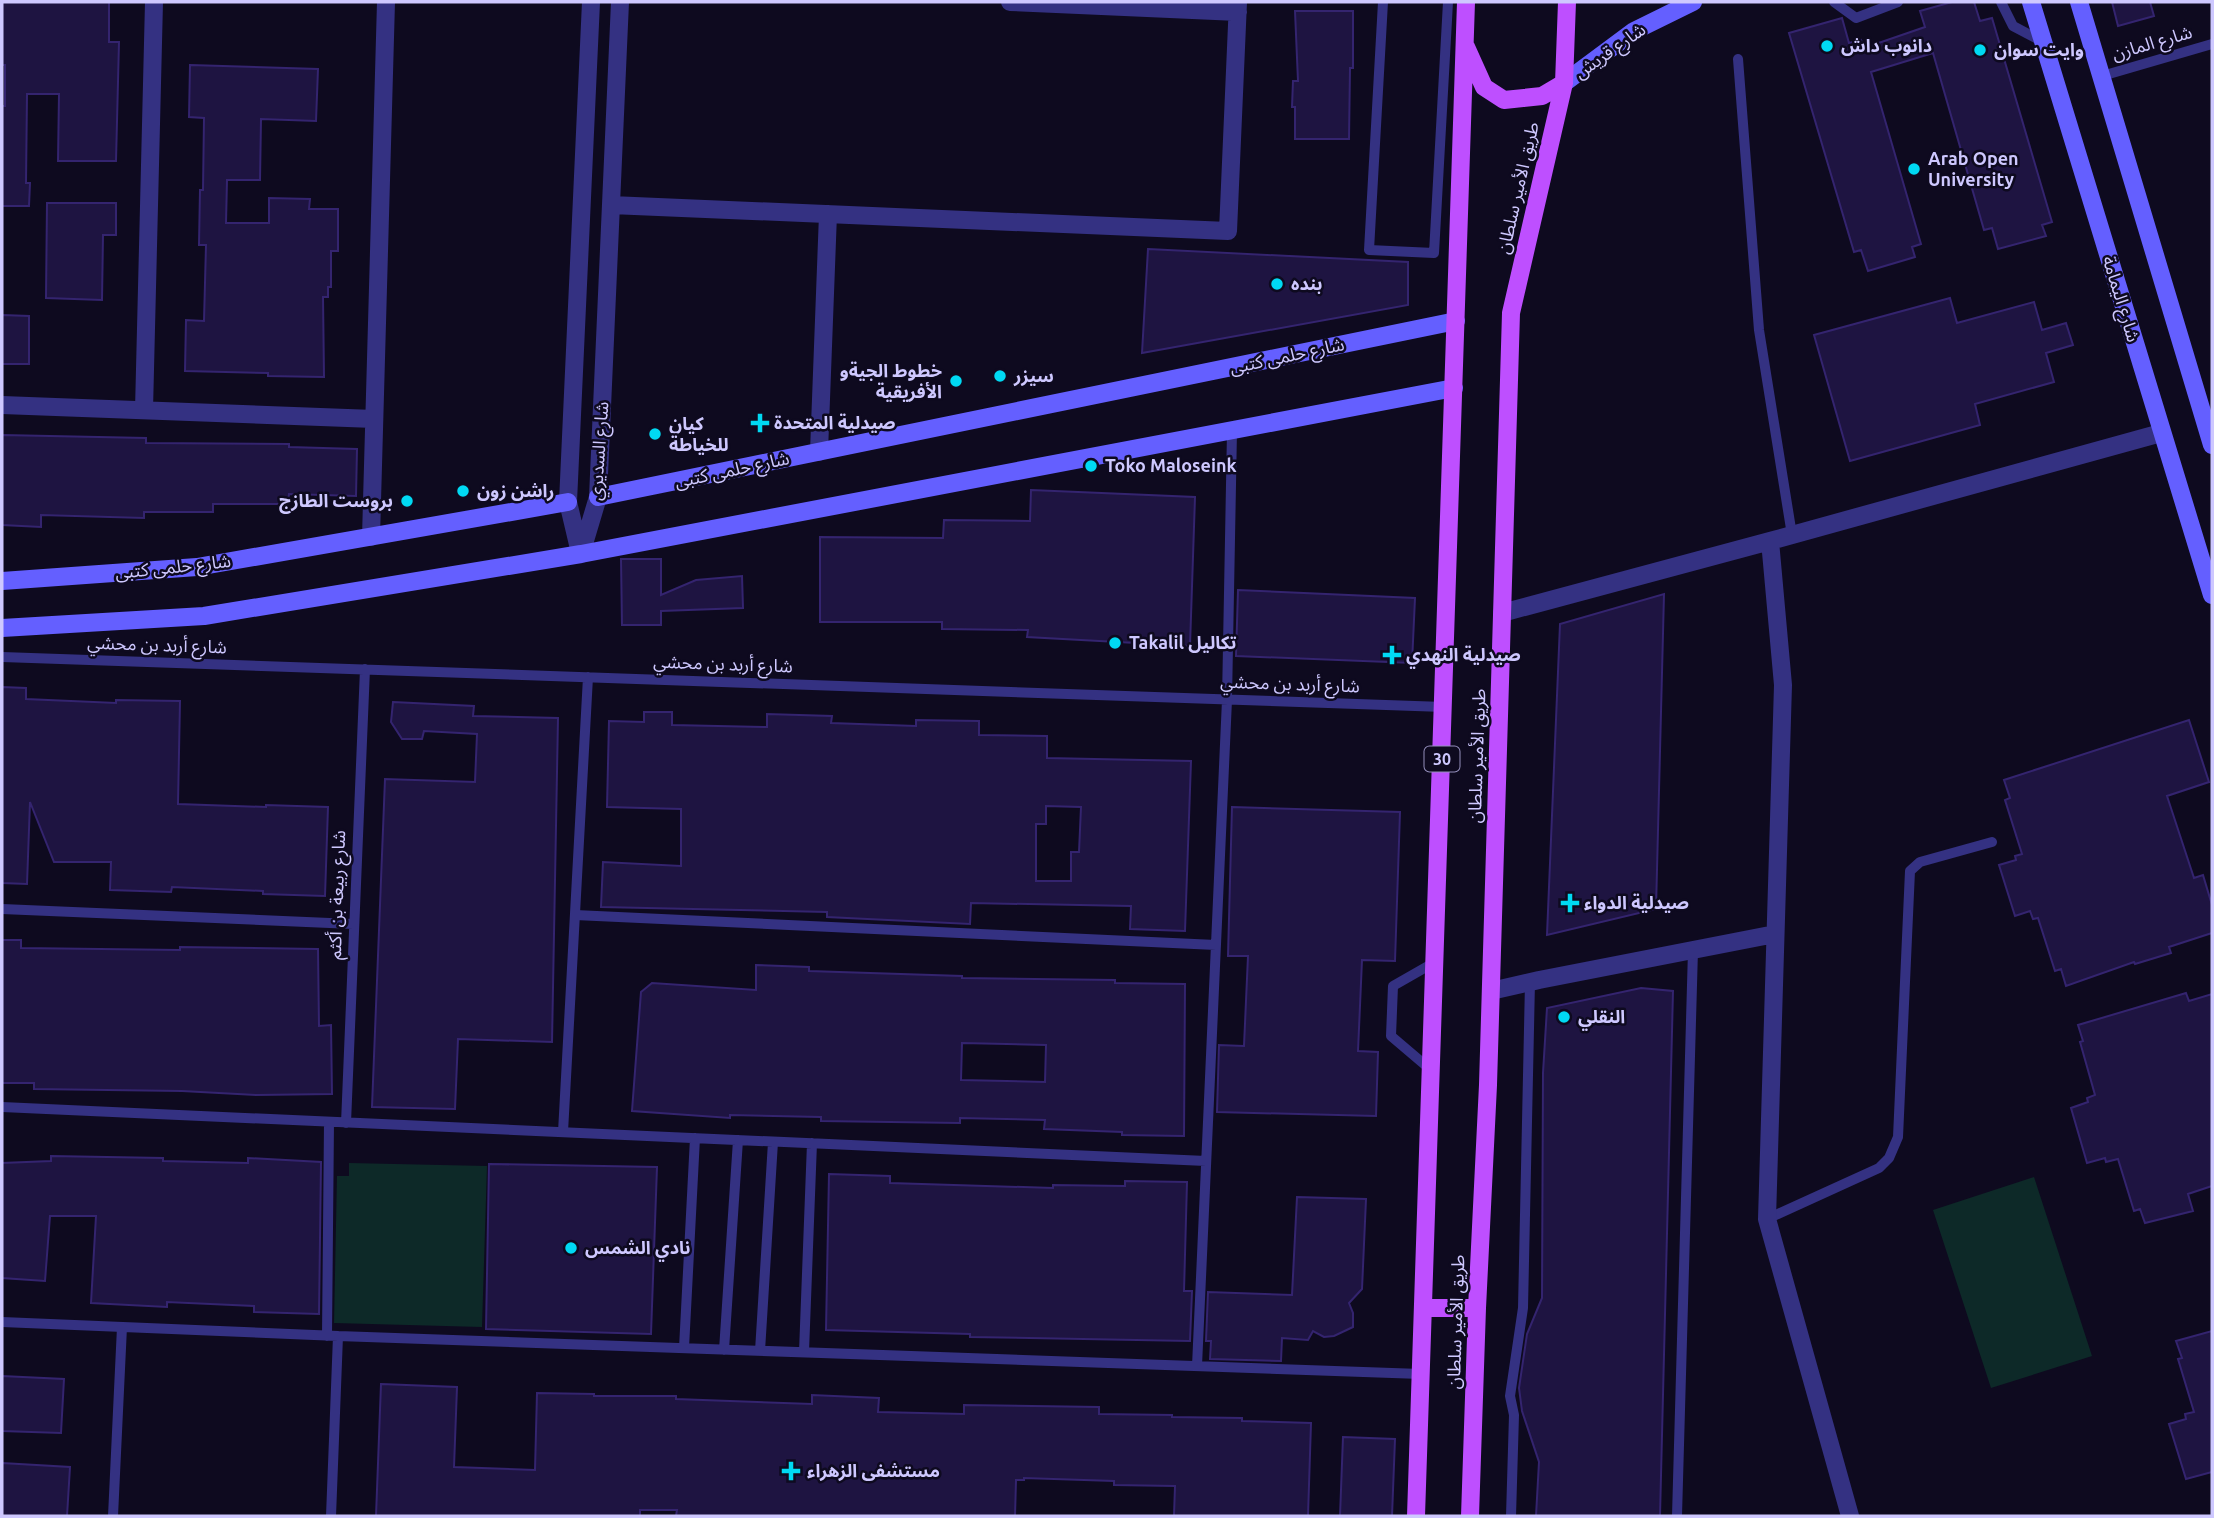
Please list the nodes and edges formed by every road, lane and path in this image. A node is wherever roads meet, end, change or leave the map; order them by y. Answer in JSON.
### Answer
{"nodes":[{"id":1,"x":154,"y":2,"type":"edge"},
{"id":2,"x":386,"y":2,"type":"edge"},
{"id":3,"x":591,"y":2,"type":"edge"},
{"id":4,"x":620,"y":2,"type":"edge"},
{"id":5,"x":1010,"y":2,"type":"edge"},
{"id":6,"x":1382,"y":2,"type":"edge"},
{"id":7,"x":1448,"y":2,"type":"edge"},
{"id":8,"x":1466,"y":2,"type":"edge"},
{"id":9,"x":1567,"y":2,"type":"edge"},
{"id":10,"x":1693,"y":2,"type":"edge"},
{"id":11,"x":1834,"y":2,"type":"edge"},
{"id":12,"x":1898,"y":2,"type":"edge"},
{"id":13,"x":2001,"y":2,"type":"edge"},
{"id":14,"x":2031,"y":2,"type":"edge"},
{"id":15,"x":2079,"y":2,"type":"edge"},
{"id":16,"x":1238,"y":7,"type":"edge"},
{"id":17,"x":2043,"y":42,"type":"junction"},
{"id":18,"x":1465,"y":44,"type":"junction"},
{"id":19,"x":2212,"y":44,"type":"edge"},
{"id":20,"x":1738,"y":59,"type":"dead end"},
{"id":21,"x":2102,"y":76,"type":"junction"},
{"id":22,"x":1564,"y":83,"type":"junction"},
{"id":23,"x":611,"y":205,"type":"junction"},
{"id":24,"x":828,"y":214,"type":"junction"},
{"id":25,"x":1435,"y":240,"type":"junction"},
{"id":26,"x":1458,"y":256,"type":"junction"},
{"id":27,"x":1456,"y":321,"type":"junction"},
{"id":28,"x":1454,"y":388,"type":"junction"},
{"id":29,"x":2205,"y":397,"type":"edge"},
{"id":30,"x":2,"y":405,"type":"edge"},
{"id":31,"x":144,"y":410,"type":"junction"},
{"id":32,"x":374,"y":419,"type":"junction"},
{"id":33,"x":1233,"y":431,"type":"junction"},
{"id":34,"x":2161,"y":433,"type":"junction"},
{"id":35,"x":2212,"y":445,"type":"edge"},
{"id":36,"x":818,"y":452,"type":"junction"},
{"id":37,"x":598,"y":497,"type":"junction"},
{"id":38,"x":568,"y":502,"type":"junction"},
{"id":39,"x":1791,"y":535,"type":"junction"},
{"id":40,"x":371,"y":537,"type":"junction"},
{"id":41,"x":1770,"y":541,"type":"junction"},
{"id":42,"x":581,"y":554,"type":"junction"},
{"id":43,"x":2209,"y":577,"type":"edge"},
{"id":44,"x":2,"y":580,"type":"edge"},
{"id":45,"x":2212,"y":596,"type":"edge"},
{"id":46,"x":1502,"y":612,"type":"junction"},
{"id":47,"x":2,"y":628,"type":"edge"},
{"id":48,"x":2,"y":657,"type":"edge"},
{"id":49,"x":365,"y":669,"type":"junction"},
{"id":50,"x":589,"y":677,"type":"junction"},
{"id":51,"x":1227,"y":700,"type":"junction"},
{"id":52,"x":1444,"y":707,"type":"junction"},
{"id":53,"x":1992,"y":842,"type":"dead end"},
{"id":54,"x":2,"y":909,"type":"edge"},
{"id":55,"x":575,"y":915,"type":"junction"},
{"id":56,"x":353,"y":924,"type":"junction"},
{"id":57,"x":1775,"y":934,"type":"junction"},
{"id":58,"x":1216,"y":945,"type":"junction"},
{"id":59,"x":1693,"y":950,"type":"junction"},
{"id":60,"x":1435,"y":962,"type":"junction"},
{"id":61,"x":1530,"y":982,"type":"junction"},
{"id":62,"x":1491,"y":991,"type":"junction"},
{"id":63,"x":1431,"y":1070,"type":"junction"},
{"id":64,"x":2,"y":1107,"type":"edge"},
{"id":65,"x":329,"y":1122,"type":"junction"},
{"id":66,"x":346,"y":1123,"type":"junction"},
{"id":67,"x":562,"y":1132,"type":"junction"},
{"id":68,"x":695,"y":1138,"type":"junction"},
{"id":69,"x":738,"y":1140,"type":"junction"},
{"id":70,"x":773,"y":1142,"type":"junction"},
{"id":71,"x":812,"y":1143,"type":"junction"},
{"id":72,"x":1206,"y":1161,"type":"junction"},
{"id":73,"x":1767,"y":1219,"type":"junction"},
{"id":74,"x":1423,"y":1308,"type":"junction"},
{"id":75,"x":1477,"y":1308,"type":"junction"},
{"id":76,"x":2,"y":1322,"type":"edge"},
{"id":77,"x":122,"y":1327,"type":"junction"},
{"id":78,"x":332,"y":1336,"type":"junction"},
{"id":79,"x":684,"y":1348,"type":"junction"},
{"id":80,"x":724,"y":1350,"type":"junction"},
{"id":81,"x":760,"y":1351,"type":"junction"},
{"id":82,"x":804,"y":1352,"type":"junction"},
{"id":83,"x":1197,"y":1366,"type":"junction"},
{"id":84,"x":1421,"y":1374,"type":"junction"},
{"id":85,"x":113,"y":1516,"type":"edge"},
{"id":86,"x":331,"y":1516,"type":"edge"},
{"id":87,"x":1416,"y":1516,"type":"edge"},
{"id":88,"x":1470,"y":1516,"type":"edge"},
{"id":89,"x":1511,"y":1516,"type":"edge"},
{"id":90,"x":1678,"y":1516,"type":"edge"},
{"id":91,"x":1850,"y":1516,"type":"edge"}],
"edges":[{"from":1,"to":31,"type":"street"},
{"from":2,"to":32,"type":"street"},
{"from":3,"to":38,"type":"street","name":"شارع السديري"},
{"from":4,"to":23,"type":"street","name":"شارع السديري"},
{"from":5,"to":16,"type":"street"},
{"from":6,"to":25,"type":"lane"},
{"from":7,"to":25,"type":"lane"},
{"from":8,"to":18,"type":"main road","name":"طريق الأمير سلطان","number":"30"},
{"from":9,"to":22,"type":"main road","name":"طريق الأمير سلطان"},
{"from":10,"to":22,"type":"street","name":"شارع قريش"},
{"from":11,"to":12,"type":"lane"},
{"from":13,"to":17,"type":"lane"},
{"from":14,"to":17,"type":"street","name":"شارع اليمامة"},
{"from":15,"to":21,"type":"street"},
{"from":16,"to":24,"type":"street"},
{"from":17,"to":34,"type":"street","name":"شارع اليمامة"},
{"from":18,"to":22,"type":"main road"},
{"from":18,"to":26,"type":"main road","name":"طريق الأمير سلطان","number":"30"},
{"from":19,"to":21,"type":"lane","name":"شارع المازن"},
{"from":20,"to":39,"type":"lane"},
{"from":21,"to":29,"type":"street"},
{"from":22,"to":46,"type":"main road","name":"طريق الأمير سلطان"},
{"from":23,"to":24,"type":"street"},
{"from":23,"to":37,"type":"street","name":"شارع السديري"},
{"from":24,"to":36,"type":"street"},
{"from":25,"to":26,"type":"lane"},
{"from":26,"to":27,"type":"main road","name":"طريق الأمير سلطان","number":"30"},
{"from":27,"to":28,"type":"main road","name":"طريق الأمير سلطان","number":"30"},
{"from":27,"to":36,"type":"street","name":"شارع حلمى كتبى"},
{"from":28,"to":33,"type":"street"},
{"from":28,"to":52,"type":"main road","name":"طريق الأمير سلطان","number":"30"},
{"from":29,"to":35,"type":"street"},
{"from":30,"to":31,"type":"street"},
{"from":31,"to":32,"type":"street"},
{"from":32,"to":40,"type":"street"},
{"from":33,"to":42,"type":"street"},
{"from":33,"to":51,"type":"lane"},
{"from":34,"to":39,"type":"street"},
{"from":34,"to":43,"type":"street","name":"شارع اليمامة"},
{"from":36,"to":37,"type":"street","name":"شارع حلمى كتبى"},
{"from":37,"to":38,"type":"street","name":"شارع حلمى كتبى"},
{"from":37,"to":42,"type":"street","name":"شارع السديري"},
{"from":38,"to":40,"type":"street","name":"شارع حلمى كتبى"},
{"from":38,"to":42,"type":"street","name":"شارع السديري"},
{"from":39,"to":41,"type":"street"},
{"from":40,"to":44,"type":"street","name":"شارع حلمى كتبى"},
{"from":41,"to":46,"type":"street"},
{"from":41,"to":57,"type":"street"},
{"from":42,"to":47,"type":"street"},
{"from":43,"to":45,"type":"street","name":"شارع اليمامة"},
{"from":46,"to":62,"type":"main road","name":"طريق الأمير سلطان"},
{"from":48,"to":49,"type":"lane","name":"شارع أربد بن محشي"},
{"from":49,"to":50,"type":"lane","name":"شارع أربد بن محشي"},
{"from":49,"to":56,"type":"lane","name":"شارع ربيعة بن أكثم"},
{"from":50,"to":51,"type":"lane","name":"شارع أربد بن محشي"},
{"from":50,"to":55,"type":"lane"},
{"from":51,"to":52,"type":"lane","name":"شارع أربد بن محشي"},
{"from":51,"to":58,"type":"lane"},
{"from":52,"to":60,"type":"main road","name":"طريق الأمير سلطان","number":"30"},
{"from":53,"to":73,"type":"lane"},
{"from":54,"to":56,"type":"lane"},
{"from":55,"to":58,"type":"lane"},
{"from":55,"to":67,"type":"lane"},
{"from":56,"to":66,"type":"lane","name":"شارع ربيعة بن أكثم"},
{"from":57,"to":59,"type":"street"},
{"from":57,"to":73,"type":"street"},
{"from":58,"to":72,"type":"lane"},
{"from":59,"to":61,"type":"street"},
{"from":59,"to":90,"type":"lane"},
{"from":60,"to":63,"type":"main road","name":"طريق الأمير سلطان","number":"30"},
{"from":60,"to":63,"type":"lane"},
{"from":61,"to":62,"type":"street"},
{"from":61,"to":89,"type":"lane"},
{"from":62,"to":75,"type":"main road","name":"طريق الأمير سلطان"},
{"from":63,"to":74,"type":"main road","name":"طريق الأمير سلطان","number":"30"},
{"from":64,"to":65,"type":"lane"},
{"from":65,"to":66,"type":"lane"},
{"from":65,"to":78,"type":"lane"},
{"from":66,"to":67,"type":"lane"},
{"from":67,"to":68,"type":"lane"},
{"from":68,"to":69,"type":"lane"},
{"from":68,"to":79,"type":"lane"},
{"from":69,"to":70,"type":"lane"},
{"from":69,"to":80,"type":"lane"},
{"from":70,"to":71,"type":"lane"},
{"from":70,"to":81,"type":"lane"},
{"from":71,"to":72,"type":"lane"},
{"from":71,"to":82,"type":"lane"},
{"from":72,"to":83,"type":"lane"},
{"from":73,"to":91,"type":"street"},
{"from":74,"to":75,"type":"main road"},
{"from":74,"to":84,"type":"main road","name":"طريق الأمير سلطان","number":"30"},
{"from":75,"to":88,"type":"main road","name":"طريق الأمير سلطان"},
{"from":76,"to":77,"type":"lane"},
{"from":77,"to":78,"type":"lane"},
{"from":77,"to":85,"type":"lane"},
{"from":78,"to":79,"type":"lane"},
{"from":78,"to":86,"type":"lane"},
{"from":79,"to":80,"type":"lane"},
{"from":80,"to":81,"type":"lane"},
{"from":81,"to":82,"type":"lane"},
{"from":82,"to":83,"type":"lane"},
{"from":83,"to":84,"type":"lane"},
{"from":84,"to":87,"type":"main road","name":"طريق الأمير سلطان","number":"30"}]}
